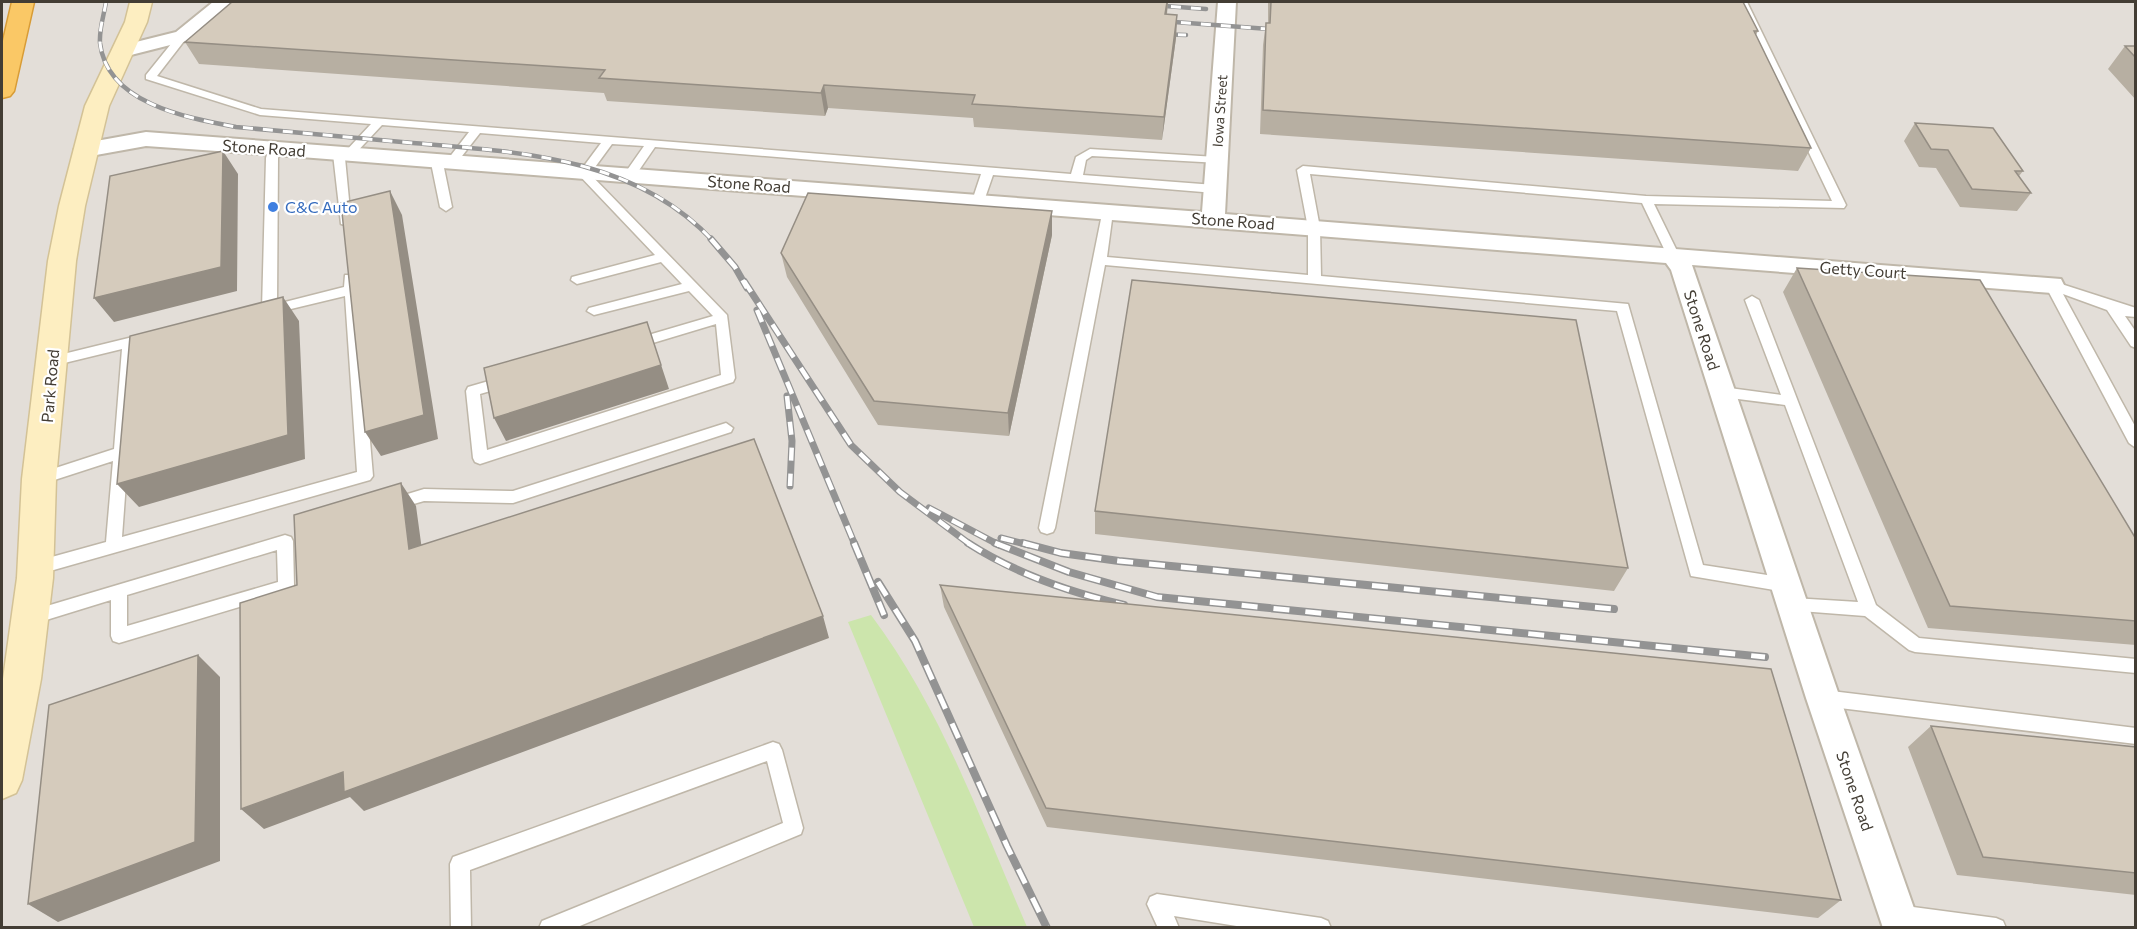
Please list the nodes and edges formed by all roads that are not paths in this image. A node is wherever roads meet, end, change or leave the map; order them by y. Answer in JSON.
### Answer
{"nodes":[{"id":1,"x":23,"y":2,"type":"edge"},
{"id":2,"x":141,"y":2,"type":"edge"},
{"id":3,"x":224,"y":2,"type":"edge"},
{"id":4,"x":1227,"y":2,"type":"edge"},
{"id":5,"x":1742,"y":2,"type":"edge"},
{"id":6,"x":183,"y":36,"type":"junction"},
{"id":7,"x":123,"y":51,"type":"junction"},
{"id":8,"x":2,"y":91,"type":"edge"},
{"id":9,"x":379,"y":122,"type":"junction"},
{"id":10,"x":477,"y":129,"type":"junction"},
{"id":11,"x":609,"y":140,"type":"junction"},
{"id":12,"x":651,"y":144,"type":"junction"},
{"id":13,"x":275,"y":148,"type":"junction"},
{"id":14,"x":86,"y":150,"type":"junction"},
{"id":15,"x":343,"y":154,"type":"junction"},
{"id":16,"x":1216,"y":161,"type":"junction"},
{"id":17,"x":444,"y":163,"type":"junction"},
{"id":18,"x":987,"y":171,"type":"junction"},
{"id":19,"x":584,"y":174,"type":"junction"},
{"id":20,"x":629,"y":176,"type":"junction"},
{"id":21,"x":1076,"y":178,"type":"junction"},
{"id":22,"x":1215,"y":189,"type":"junction"},
{"id":23,"x":1646,"y":200,"type":"junction"},
{"id":24,"x":978,"y":201,"type":"junction"},
{"id":25,"x":446,"y":207,"type":"dead end"},
{"id":26,"x":1107,"y":212,"type":"junction"},
{"id":27,"x":1213,"y":220,"type":"junction"},
{"id":28,"x":1314,"y":228,"type":"junction"},
{"id":29,"x":346,"y":233,"type":"edge"},
{"id":30,"x":1673,"y":255,"type":"junction"},
{"id":31,"x":664,"y":256,"type":"junction"},
{"id":32,"x":1100,"y":260,"type":"junction"},
{"id":33,"x":349,"y":267,"type":"edge"},
{"id":34,"x":1315,"y":278,"type":"junction"},
{"id":35,"x":576,"y":280,"type":"dead end"},
{"id":36,"x":2052,"y":285,"type":"junction"},
{"id":37,"x":692,"y":286,"type":"junction"},
{"id":38,"x":351,"y":290,"type":"junction"},
{"id":39,"x":1752,"y":300,"type":"dead end"},
{"id":40,"x":2112,"y":307,"type":"junction"},
{"id":41,"x":594,"y":311,"type":"dead end"},
{"id":42,"x":2136,"y":313,"type":"edge"},
{"id":43,"x":722,"y":318,"type":"junction"},
{"id":44,"x":161,"y":335,"type":"edge"},
{"id":45,"x":129,"y":343,"type":"junction"},
{"id":46,"x":2136,"y":343,"type":"edge"},
{"id":47,"x":620,"y":348,"type":"edge"},
{"id":48,"x":52,"y":361,"type":"junction"},
{"id":49,"x":519,"y":378,"type":"edge"},
{"id":50,"x":1722,"y":392,"type":"junction"},
{"id":51,"x":1790,"y":401,"type":"junction"},
{"id":52,"x":726,"y":428,"type":"dead end"},
{"id":53,"x":2136,"y":443,"type":"edge"},
{"id":54,"x":120,"y":453,"type":"junction"},
{"id":55,"x":39,"y":479,"type":"junction"},
{"id":56,"x":382,"y":508,"type":"edge"},
{"id":57,"x":1047,"y":528,"type":"dead end"},
{"id":58,"x":114,"y":544,"type":"junction"},
{"id":59,"x":36,"y":568,"type":"junction"},
{"id":60,"x":119,"y":591,"type":"junction"},
{"id":61,"x":1789,"y":595,"type":"junction"},
{"id":62,"x":1869,"y":609,"type":"junction"},
{"id":63,"x":30,"y":618,"type":"junction"},
{"id":64,"x":2136,"y":666,"type":"edge"},
{"id":65,"x":1824,"y":698,"type":"junction"},
{"id":66,"x":2136,"y":736,"type":"edge"},
{"id":67,"x":2,"y":780,"type":"edge"},
{"id":68,"x":1900,"y":921,"type":"edge"},
{"id":69,"x":1283,"y":925,"type":"edge"},
{"id":70,"x":461,"y":927,"type":"edge"},
{"id":71,"x":549,"y":927,"type":"edge"},
{"id":72,"x":1169,"y":927,"type":"edge"},
{"id":73,"x":1320,"y":927,"type":"edge"},
{"id":74,"x":1996,"y":927,"type":"edge"}],
"edges":[{"from":1,"to":8,"type":"highway"},
{"from":2,"to":7,"type":"street","name":"Park Road"},
{"from":3,"to":6,"type":"street"},
{"from":4,"to":16,"type":"street","name":"Iowa Street"},
{"from":5,"to":23,"type":"lane"},
{"from":6,"to":7,"type":"street"},
{"from":6,"to":9,"type":"lane"},
{"from":7,"to":14,"type":"street","name":"Park Road"},
{"from":9,"to":10,"type":"lane"},
{"from":9,"to":15,"type":"lane"},
{"from":10,"to":11,"type":"lane"},
{"from":10,"to":17,"type":"lane"},
{"from":11,"to":12,"type":"lane"},
{"from":11,"to":19,"type":"lane"},
{"from":12,"to":18,"type":"lane"},
{"from":12,"to":20,"type":"lane"},
{"from":13,"to":14,"type":"street","name":"Stone Road"},
{"from":13,"to":15,"type":"street","name":"Stone Road"},
{"from":13,"to":38,"type":"lane"},
{"from":14,"to":48,"type":"street","name":"Park Road"},
{"from":15,"to":17,"type":"street","name":"Stone Road"},
{"from":15,"to":29,"type":"lane"},
{"from":16,"to":21,"type":"lane"},
{"from":16,"to":22,"type":"street","name":"Iowa Street"},
{"from":17,"to":19,"type":"street","name":"Stone Road"},
{"from":17,"to":25,"type":"lane"},
{"from":18,"to":21,"type":"lane"},
{"from":18,"to":24,"type":"lane"},
{"from":19,"to":20,"type":"street","name":"Stone Road"},
{"from":19,"to":31,"type":"lane"},
{"from":20,"to":24,"type":"street","name":"Stone Road"},
{"from":21,"to":22,"type":"lane"},
{"from":22,"to":27,"type":"street","name":"Iowa Street"},
{"from":23,"to":28,"type":"lane"},
{"from":23,"to":30,"type":"lane"},
{"from":24,"to":26,"type":"street","name":"Stone Road"},
{"from":26,"to":27,"type":"street","name":"Stone Road"},
{"from":26,"to":32,"type":"lane"},
{"from":27,"to":28,"type":"street","name":"Stone Road"},
{"from":28,"to":30,"type":"street","name":"Stone Road"},
{"from":28,"to":34,"type":"lane"},
{"from":30,"to":36,"type":"street","name":"Getty Court"},
{"from":30,"to":50,"type":"street","name":"Stone Road"},
{"from":31,"to":35,"type":"lane"},
{"from":31,"to":37,"type":"lane"},
{"from":32,"to":34,"type":"lane"},
{"from":32,"to":57,"type":"lane"},
{"from":33,"to":38,"type":"lane"},
{"from":34,"to":61,"type":"lane"},
{"from":36,"to":40,"type":"lane"},
{"from":36,"to":53,"type":"lane"},
{"from":37,"to":41,"type":"lane"},
{"from":37,"to":43,"type":"lane"},
{"from":38,"to":58,"type":"lane"},
{"from":39,"to":51,"type":"lane"},
{"from":40,"to":42,"type":"lane"},
{"from":40,"to":46,"type":"lane"},
{"from":43,"to":47,"type":"lane"},
{"from":43,"to":49,"type":"lane"},
{"from":44,"to":45,"type":"lane"},
{"from":45,"to":48,"type":"lane"},
{"from":45,"to":54,"type":"lane"},
{"from":48,"to":55,"type":"street","name":"Park Road"},
{"from":50,"to":51,"type":"lane"},
{"from":50,"to":61,"type":"street","name":"Stone Road"},
{"from":51,"to":62,"type":"lane"},
{"from":52,"to":56,"type":"lane"},
{"from":54,"to":55,"type":"lane"},
{"from":54,"to":58,"type":"lane"},
{"from":55,"to":59,"type":"street","name":"Park Road"},
{"from":58,"to":59,"type":"lane"},
{"from":59,"to":63,"type":"street","name":"Park Road"},
{"from":60,"to":60,"type":"lane"},
{"from":60,"to":63,"type":"lane"},
{"from":61,"to":62,"type":"lane"},
{"from":61,"to":65,"type":"street","name":"Stone Road"},
{"from":62,"to":64,"type":"lane"},
{"from":63,"to":67,"type":"street","name":"Park Road"},
{"from":65,"to":66,"type":"lane"},
{"from":65,"to":68,"type":"street","name":"Stone Road"},
{"from":68,"to":74,"type":"lane"},
{"from":69,"to":72,"type":"lane"},
{"from":69,"to":73,"type":"lane"},
{"from":70,"to":71,"type":"lane"}]}
